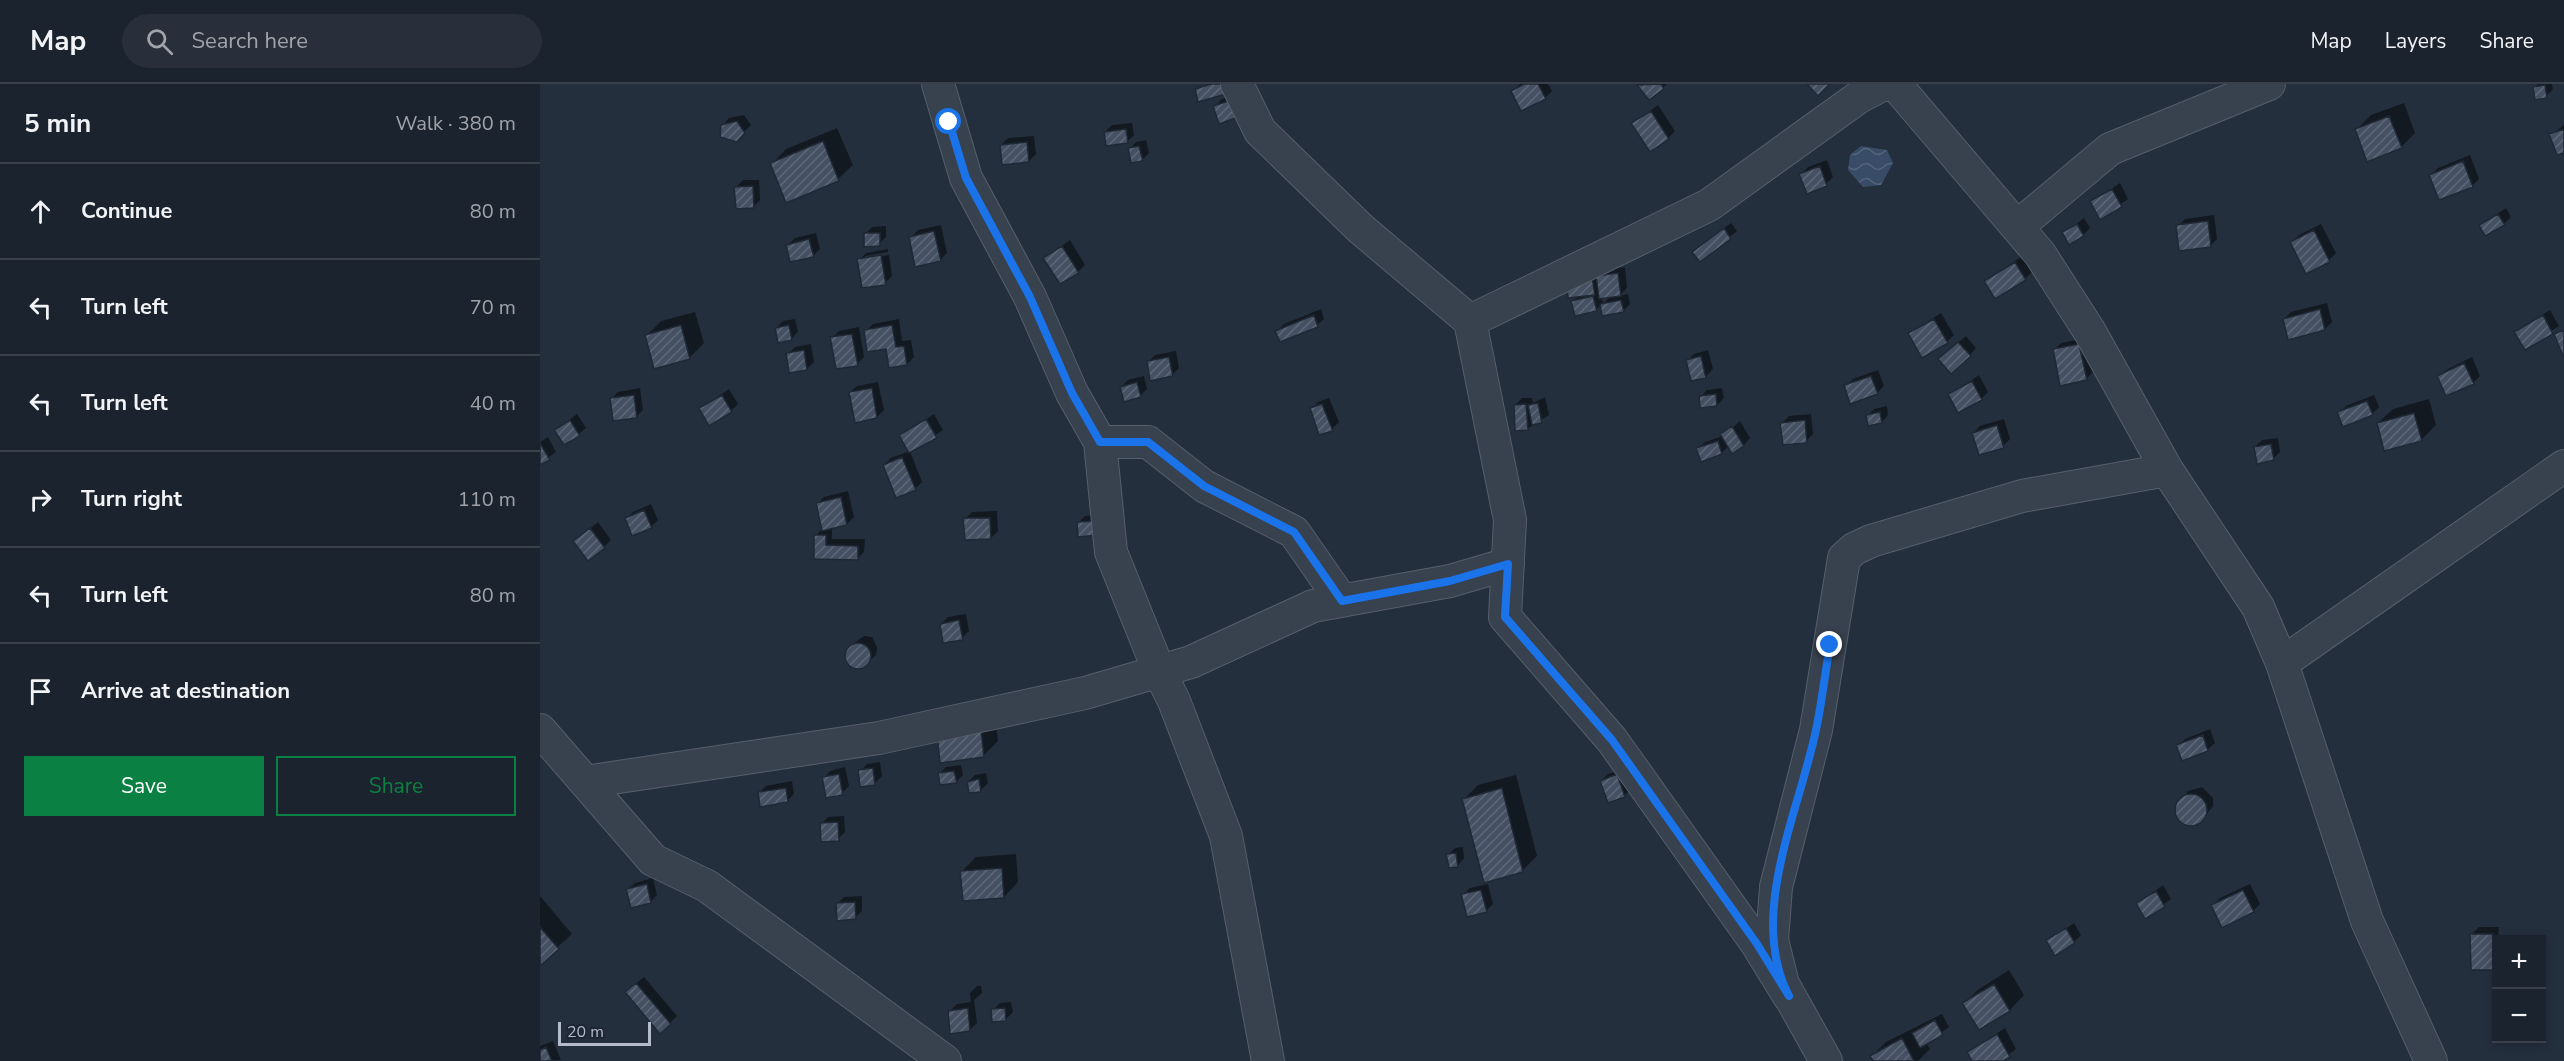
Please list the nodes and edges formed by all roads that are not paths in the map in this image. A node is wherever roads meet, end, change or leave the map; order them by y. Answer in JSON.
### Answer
{"nodes":[{"id":1,"x":938,"y":84,"type":"edge"},
{"id":2,"x":1237,"y":84,"type":"edge"},
{"id":3,"x":1884,"y":84,"type":"edge"},
{"id":4,"x":1895,"y":84,"type":"edge"},
{"id":5,"x":2269,"y":84,"type":"edge"},
{"id":6,"x":2017,"y":227,"type":"junction"},
{"id":7,"x":1470,"y":321,"type":"junction"},
{"id":8,"x":1100,"y":442,"type":"junction"},
{"id":9,"x":2564,"y":466,"type":"edge"},
{"id":10,"x":2167,"y":470,"type":"junction"},
{"id":11,"x":1508,"y":564,"type":"junction"},
{"id":12,"x":1342,"y":601,"type":"junction"},
{"id":13,"x":2282,"y":663,"type":"junction"},
{"id":14,"x":1159,"y":671,"type":"junction"},
{"id":15,"x":540,"y":730,"type":"edge"},
{"id":16,"x":585,"y":782,"type":"junction"},
{"id":17,"x":1789,"y":996,"type":"junction"},
{"id":18,"x":945,"y":1061,"type":"edge"},
{"id":19,"x":1268,"y":1061,"type":"edge"},
{"id":20,"x":1826,"y":1061,"type":"edge"},
{"id":21,"x":2432,"y":1061,"type":"edge"}],
"edges":[{"from":1,"to":8,"type":"street"},
{"from":2,"to":7,"type":"street"},
{"from":3,"to":7,"type":"street"},
{"from":4,"to":6,"type":"street"},
{"from":5,"to":6,"type":"street"},
{"from":6,"to":10,"type":"street"},
{"from":7,"to":11,"type":"street"},
{"from":8,"to":12,"type":"street"},
{"from":8,"to":14,"type":"street"},
{"from":9,"to":13,"type":"street"},
{"from":10,"to":13,"type":"street"},
{"from":10,"to":17,"type":"street"},
{"from":11,"to":12,"type":"street"},
{"from":11,"to":17,"type":"street"},
{"from":12,"to":14,"type":"street"},
{"from":13,"to":21,"type":"street"},
{"from":14,"to":16,"type":"street"},
{"from":14,"to":19,"type":"street"},
{"from":15,"to":16,"type":"street"},
{"from":16,"to":18,"type":"street"},
{"from":17,"to":20,"type":"street"}]}
